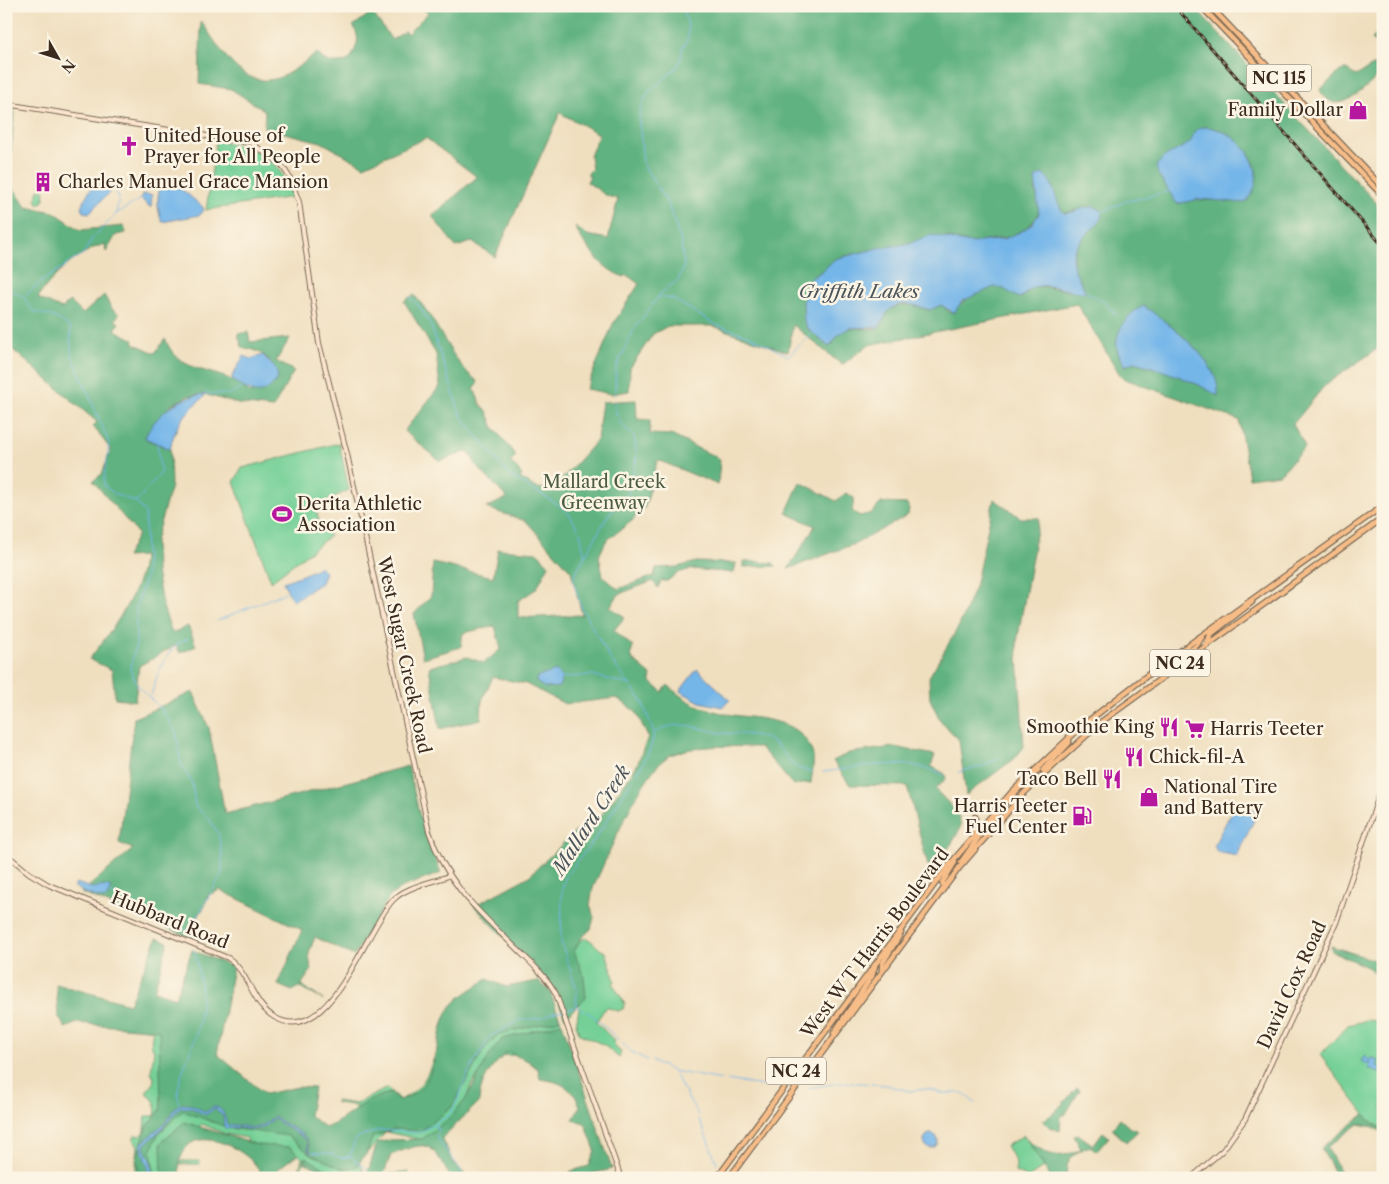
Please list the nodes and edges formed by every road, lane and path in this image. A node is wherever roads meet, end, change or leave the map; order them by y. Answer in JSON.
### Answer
{"nodes":[{"id":1,"x":1201,"y":6,"type":"edge"},
{"id":2,"x":1210,"y":6,"type":"edge"},
{"id":3,"x":6,"y":104,"type":"edge"},
{"id":4,"x":1383,"y":188,"type":"edge"},
{"id":5,"x":1383,"y":196,"type":"edge"},
{"id":6,"x":1383,"y":506,"type":"edge"},
{"id":7,"x":1383,"y":518,"type":"edge"},
{"id":8,"x":1262,"y":592,"type":"junction"},
{"id":9,"x":1204,"y":634,"type":"junction"},
{"id":10,"x":1207,"y":644,"type":"junction"},
{"id":11,"x":1154,"y":682,"type":"junction"},
{"id":12,"x":1069,"y":737,"type":"junction"},
{"id":13,"x":1045,"y":758,"type":"junction"},
{"id":14,"x":1383,"y":784,"type":"edge"},
{"id":15,"x":1015,"y":803,"type":"junction"},
{"id":16,"x":975,"y":817,"type":"dead end"},
{"id":17,"x":983,"y":823,"type":"junction"},
{"id":18,"x":988,"y":832,"type":"junction"},
{"id":19,"x":975,"y":833,"type":"junction"},
{"id":20,"x":964,"y":846,"type":"junction"},
{"id":21,"x":6,"y":854,"type":"edge"},
{"id":22,"x":959,"y":868,"type":"junction"},
{"id":23,"x":448,"y":876,"type":"junction"},
{"id":24,"x":945,"y":887,"type":"junction"},
{"id":25,"x":904,"y":925,"type":"junction"},
{"id":26,"x":875,"y":964,"type":"junction"},
{"id":27,"x":882,"y":971,"type":"junction"},
{"id":28,"x":828,"y":1046,"type":"junction"},
{"id":29,"x":621,"y":1178,"type":"edge"},
{"id":30,"x":717,"y":1178,"type":"edge"},
{"id":31,"x":730,"y":1178,"type":"edge"},
{"id":32,"x":1191,"y":1178,"type":"edge"}],
"edges":[{"from":1,"to":5,"type":"main road","number":"NC 115"},
{"from":2,"to":4,"type":"main road","number":"NC 115"},
{"from":3,"to":23,"type":"main road","name":"West Sugar Creek Road"},
{"from":6,"to":8,"type":"main road","name":"West W T Harris Boulevard","number":"NC 24"},
{"from":7,"to":10,"type":"main road","name":"West W T Harris Boulevard","number":"NC 24"},
{"from":8,"to":9,"type":"main road","name":"West W T Harris Boulevard","number":"NC 24"},
{"from":8,"to":10,"type":"main road"},
{"from":9,"to":11,"type":"main road"},
{"from":9,"to":12,"type":"main road","name":"West W T Harris Boulevard","number":"NC 24"},
{"from":10,"to":11,"type":"main road","name":"West W T Harris Boulevard","number":"NC 24"},
{"from":11,"to":15,"type":"main road","name":"West W T Harris Boulevard","number":"NC 24"},
{"from":12,"to":13,"type":"main road","name":"West W T Harris Boulevard","number":"NC 24"},
{"from":12,"to":15,"type":"main road"},
{"from":13,"to":17,"type":"main road","name":"West W T Harris Boulevard","number":"NC 24"},
{"from":13,"to":18,"type":"main road"},
{"from":14,"to":32,"type":"main road","name":"David Cox Road"},
{"from":15,"to":18,"type":"main road","name":"West W T Harris Boulevard","number":"NC 24"},
{"from":16,"to":19,"type":"main road"},
{"from":17,"to":19,"type":"main road","name":"West W T Harris Boulevard","number":"NC 24"},
{"from":17,"to":22,"type":"main road"},
{"from":18,"to":22,"type":"main road","name":"West W T Harris Boulevard","number":"NC 24"},
{"from":19,"to":20,"type":"main road","name":"West W T Harris Boulevard","number":"NC 24"},
{"from":20,"to":24,"type":"main road"},
{"from":20,"to":25,"type":"main road","name":"West W T Harris Boulevard","number":"NC 24"},
{"from":21,"to":23,"type":"main road","name":"Hubbard Road"},
{"from":22,"to":24,"type":"main road","name":"West W T Harris Boulevard","number":"NC 24"},
{"from":23,"to":29,"type":"main road","name":"West Sugar Creek Road"},
{"from":24,"to":27,"type":"main road","name":"West W T Harris Boulevard","number":"NC 24"},
{"from":25,"to":26,"type":"main road","name":"West W T Harris Boulevard","number":"NC 24"},
{"from":25,"to":27,"type":"main road"},
{"from":26,"to":28,"type":"main road"},
{"from":26,"to":30,"type":"main road","name":"West W T Harris Boulevard","number":"NC 24"},
{"from":27,"to":28,"type":"main road","name":"West W T Harris Boulevard","number":"NC 24"},
{"from":28,"to":31,"type":"main road","name":"West W T Harris Boulevard","number":"NC 24"}]}
